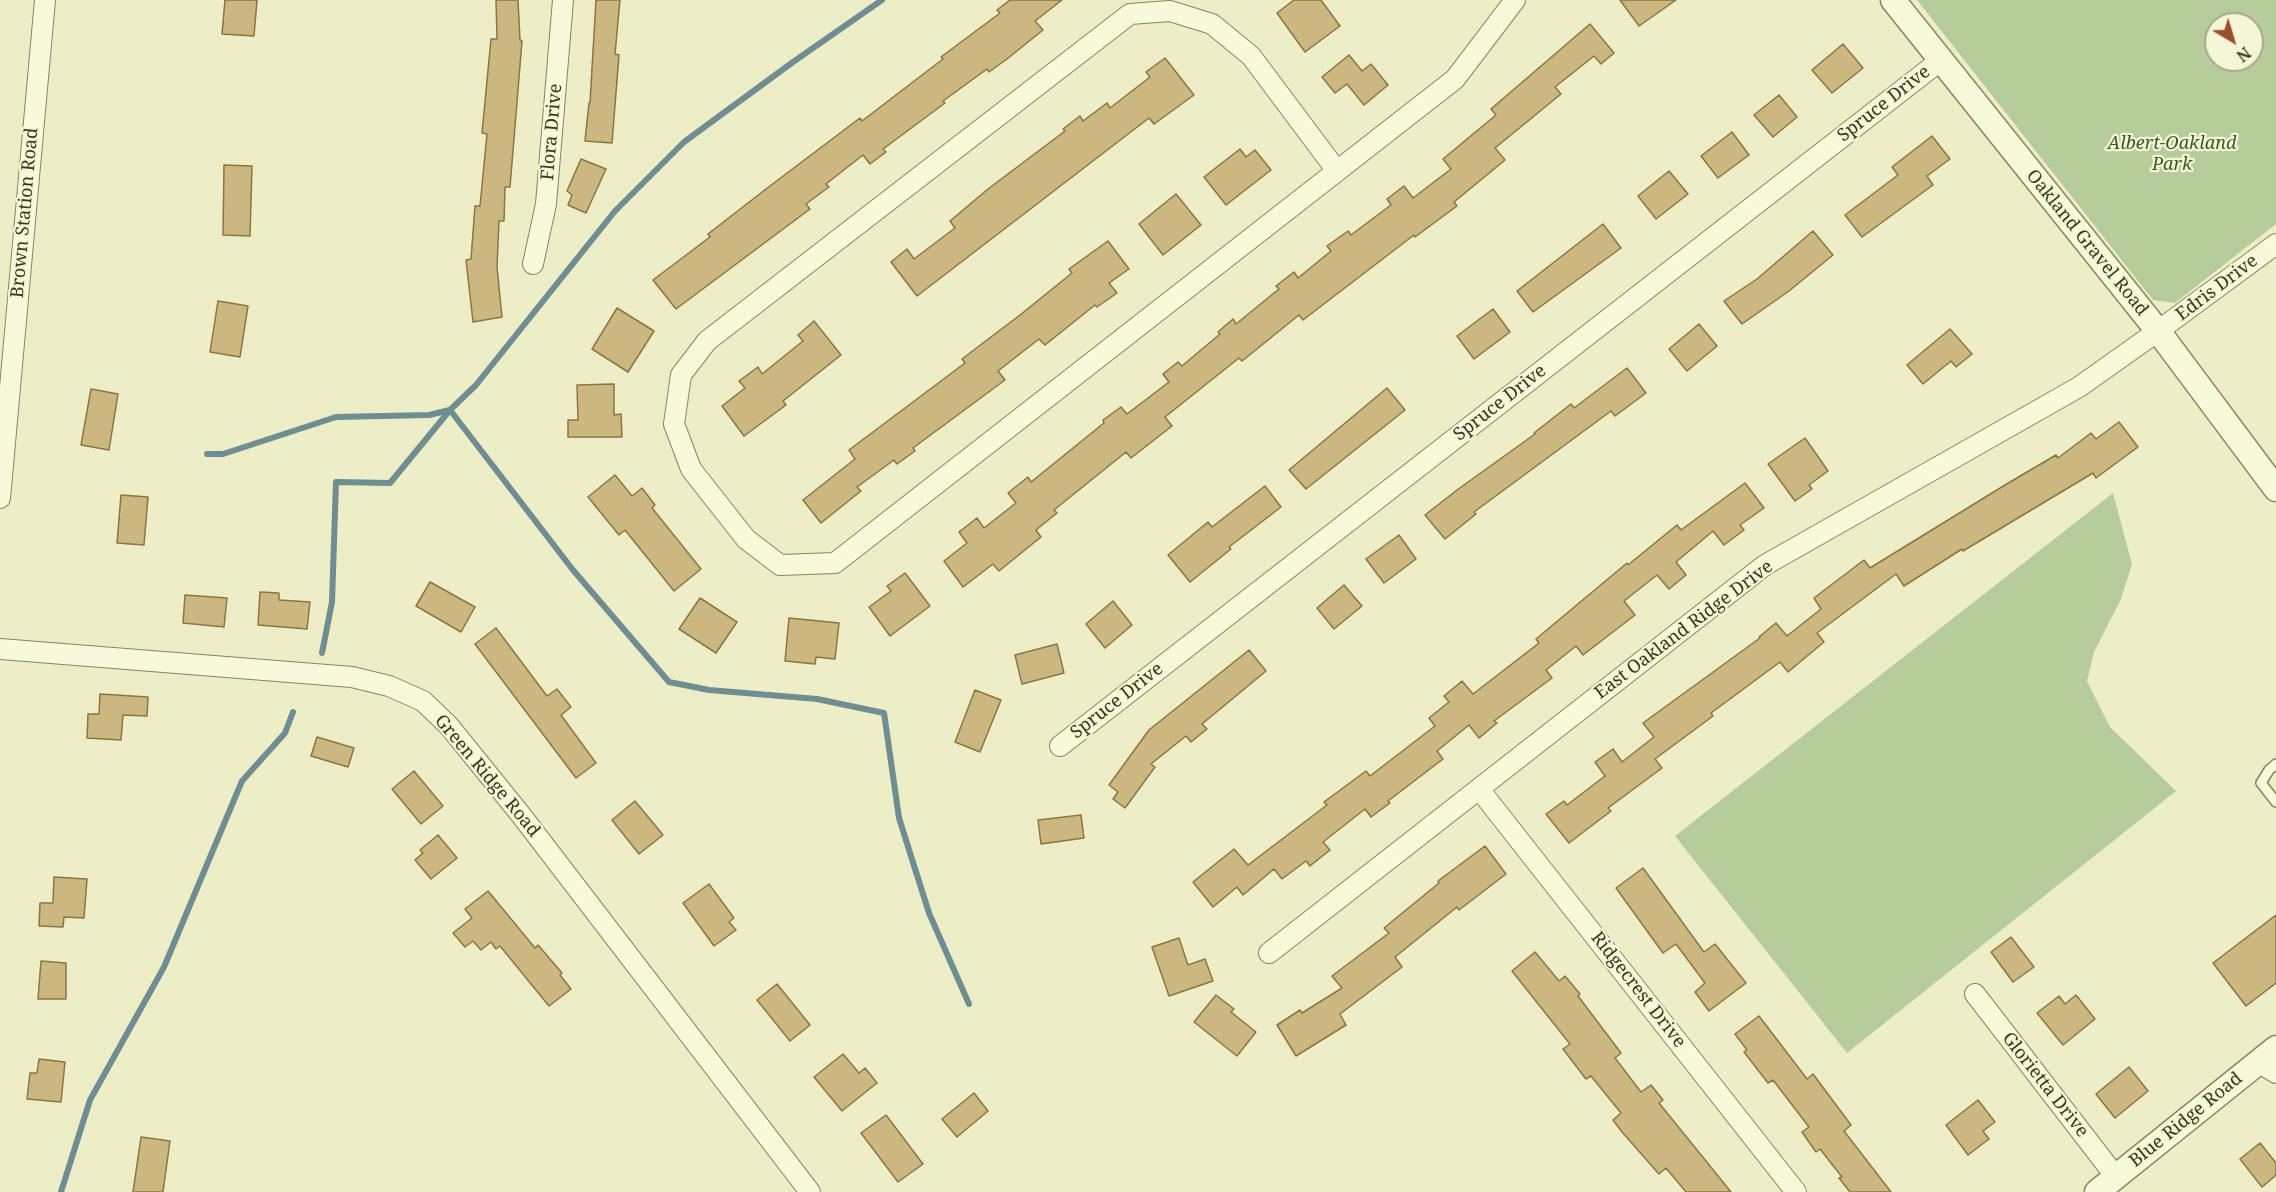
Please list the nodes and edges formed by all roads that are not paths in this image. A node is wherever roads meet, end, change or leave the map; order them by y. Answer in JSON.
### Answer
{"nodes":[{"id":1,"x":45,"y":0,"type":"edge"},
{"id":2,"x":563,"y":0,"type":"edge"},
{"id":3,"x":1515,"y":0,"type":"edge"},
{"id":4,"x":1893,"y":0,"type":"edge"},
{"id":5,"x":1941,"y":60,"type":"junction"},
{"id":6,"x":1337,"y":171,"type":"junction"},
{"id":7,"x":2276,"y":244,"type":"edge"},
{"id":8,"x":533,"y":264,"type":"dead end"},
{"id":9,"x":2158,"y":332,"type":"junction"},
{"id":10,"x":2276,"y":489,"type":"edge"},
{"id":11,"x":0,"y":498,"type":"edge"},
{"id":12,"x":0,"y":649,"type":"edge"},
{"id":13,"x":1060,"y":746,"type":"dead end"},
{"id":14,"x":2276,"y":764,"type":"edge"},
{"id":15,"x":1479,"y":789,"type":"junction"},
{"id":16,"x":2276,"y":802,"type":"edge"},
{"id":17,"x":1269,"y":953,"type":"dead end"},
{"id":18,"x":1975,"y":994,"type":"dead end"},
{"id":19,"x":2270,"y":1061,"type":"edge"},
{"id":20,"x":2116,"y":1176,"type":"junction"},
{"id":21,"x":810,"y":1192,"type":"edge"},
{"id":22,"x":1796,"y":1192,"type":"edge"},
{"id":23,"x":2097,"y":1192,"type":"edge"}],
"edges":[{"from":1,"to":11,"type":"street","name":"Brown Station Road"},
{"from":2,"to":8,"type":"street","name":"Flora Drive"},
{"from":3,"to":6,"type":"street"},
{"from":4,"to":5,"type":"street","name":"Oakland Gravel Road"},
{"from":5,"to":9,"type":"street","name":"Oakland Gravel Road"},
{"from":5,"to":13,"type":"street","name":"Spruce Drive"},
{"from":6,"to":6,"type":"street"},
{"from":7,"to":9,"type":"street","name":"Edris Drive"},
{"from":9,"to":10,"type":"street","name":"Oakland Gravel Road"},
{"from":9,"to":15,"type":"street","name":"East Oakland Ridge Drive"},
{"from":12,"to":21,"type":"street","name":"Green Ridge Road"},
{"from":14,"to":16,"type":"lane"},
{"from":15,"to":17,"type":"street","name":"East Oakland Ridge Drive"},
{"from":15,"to":22,"type":"street","name":"Ridgecrest Drive"},
{"from":18,"to":20,"type":"street","name":"Glorietta Drive"},
{"from":19,"to":20,"type":"street","name":"Blue Ridge Road"},
{"from":20,"to":23,"type":"street","name":"Blue Ridge Road"}]}
